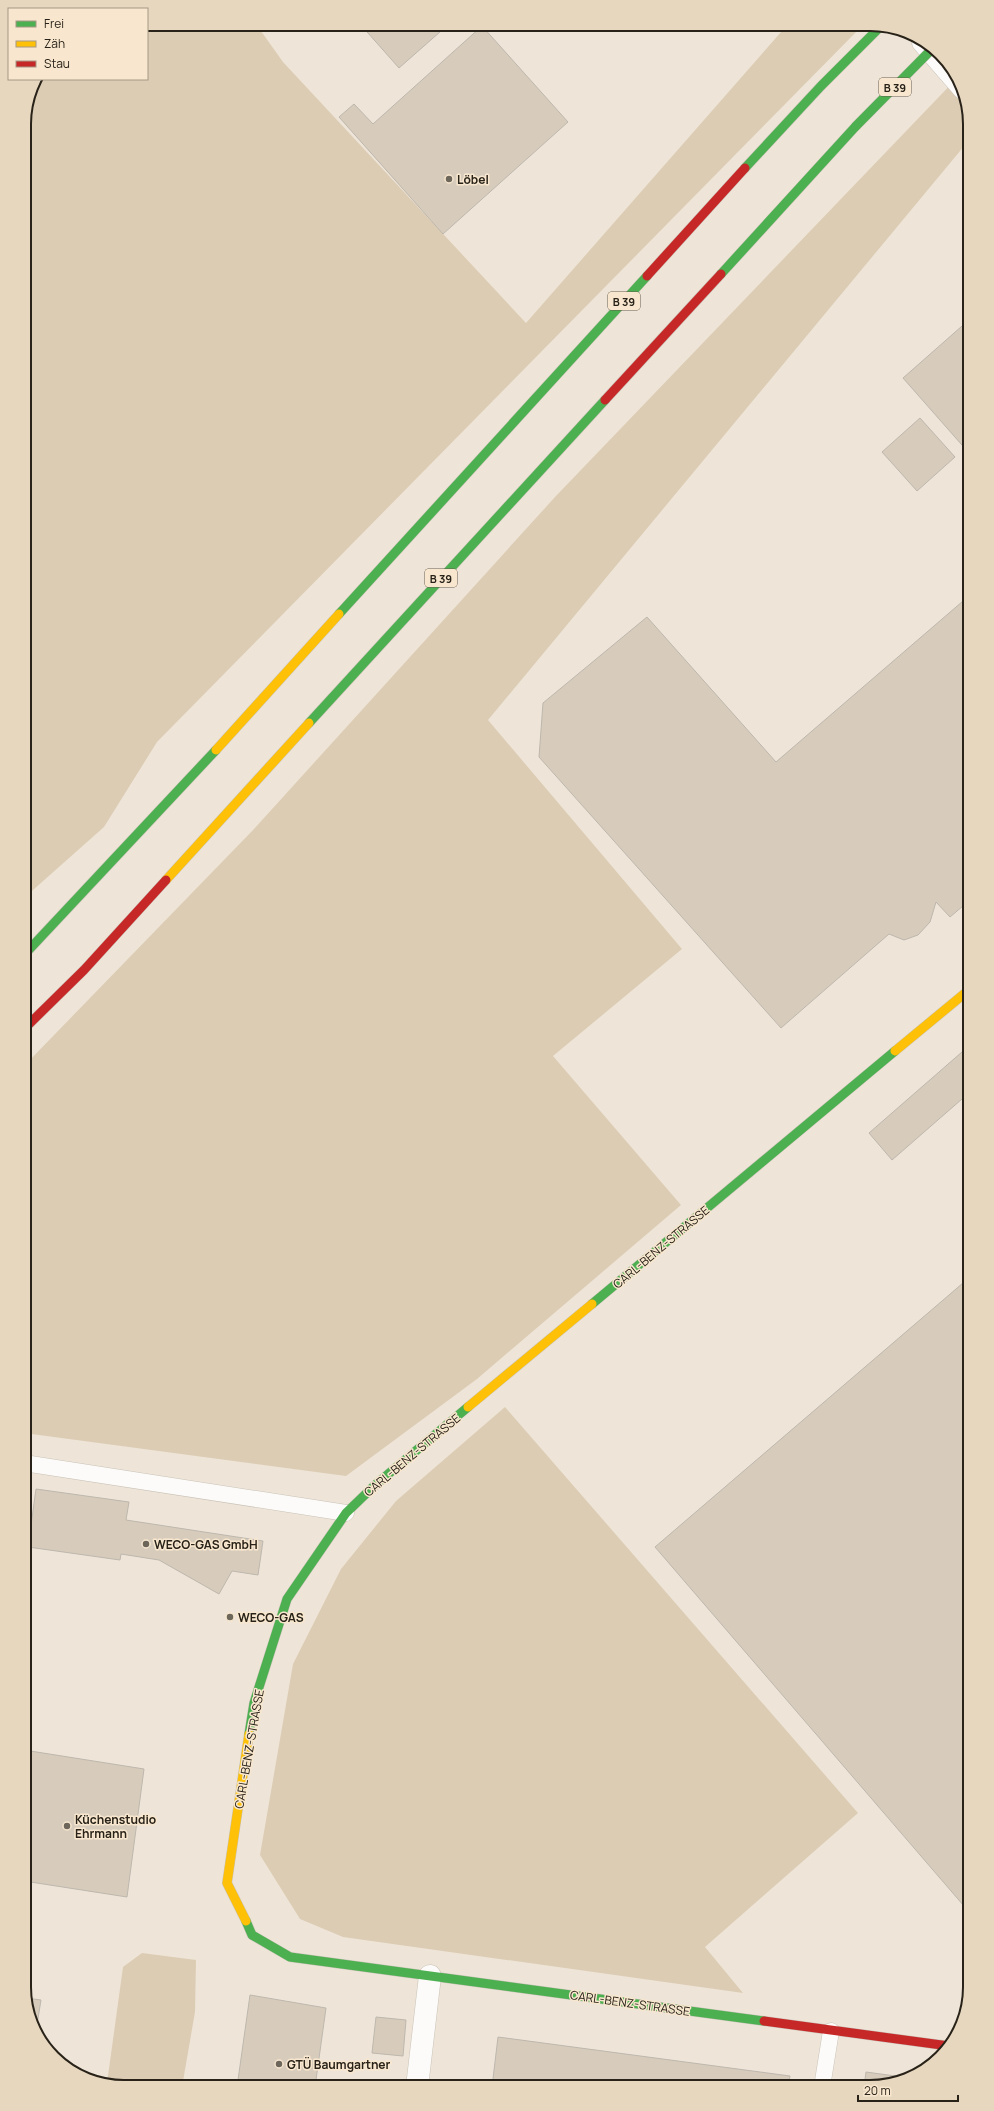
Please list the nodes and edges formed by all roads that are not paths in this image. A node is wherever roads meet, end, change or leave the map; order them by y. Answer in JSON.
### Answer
{"nodes":[{"id":1,"x":876,"y":31,"type":"edge"},
{"id":2,"x":929,"y":52,"type":"edge"},
{"id":3,"x":31,"y":947,"type":"edge"},
{"id":4,"x":963,"y":995,"type":"edge"},
{"id":5,"x":31,"y":1022,"type":"edge"},
{"id":6,"x":31,"y":1464,"type":"edge"},
{"id":7,"x":346,"y":1513,"type":"junction"},
{"id":8,"x":430,"y":1976,"type":"junction"},
{"id":9,"x":831,"y":2031,"type":"junction"},
{"id":10,"x":942,"y":2045,"type":"edge"},
{"id":11,"x":418,"y":2080,"type":"edge"},
{"id":12,"x":823,"y":2080,"type":"edge"}],
"edges":[{"from":1,"to":3,"type":"main road","number":"B 39"},
{"from":2,"to":5,"type":"main road","number":"B 39","bridge":true},
{"from":4,"to":7,"type":"main road","name":"CARL-BENZ-STRASSE"},
{"from":6,"to":7,"type":"lane"},
{"from":7,"to":8,"type":"main road","name":"CARL-BENZ-STRASSE"},
{"from":8,"to":9,"type":"main road","name":"CARL-BENZ-STRASSE"},
{"from":8,"to":11,"type":"street"},
{"from":9,"to":10,"type":"main road","name":"CARL-BENZ-STRASSE"},
{"from":9,"to":12,"type":"lane"}]}
